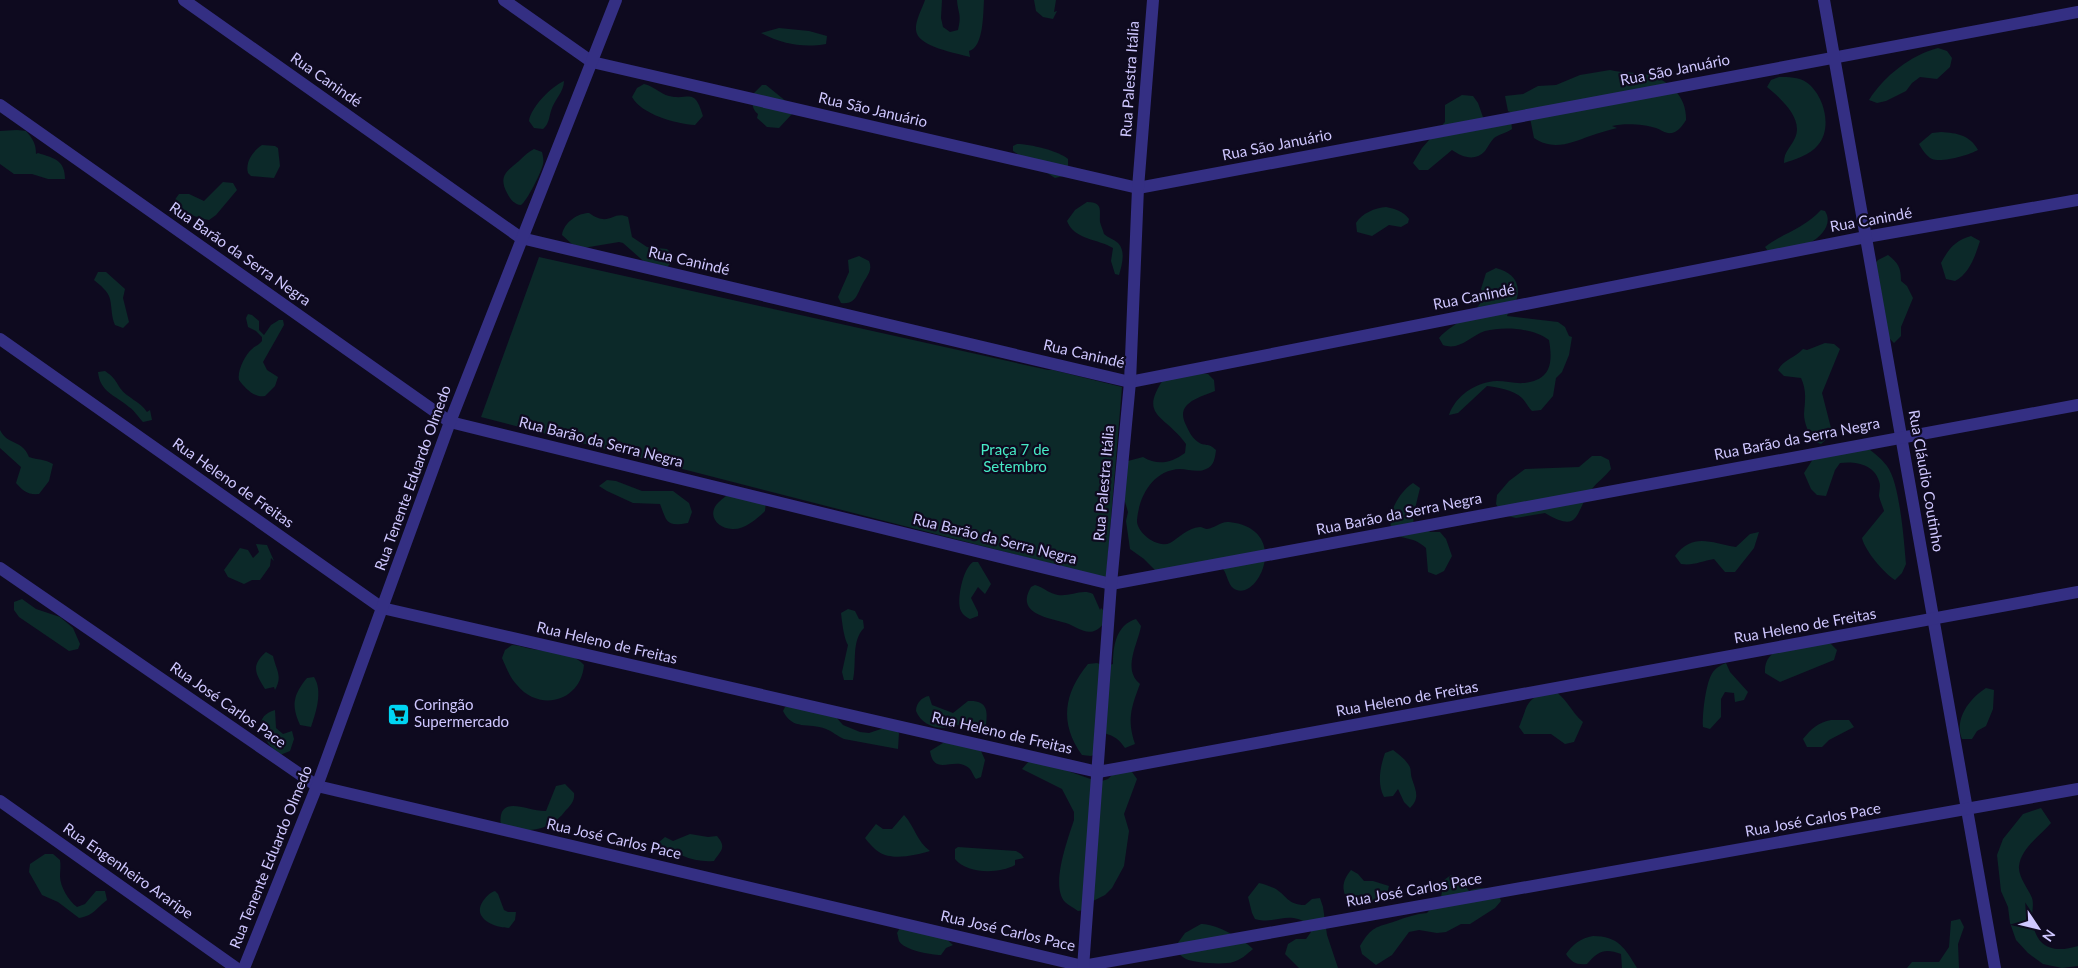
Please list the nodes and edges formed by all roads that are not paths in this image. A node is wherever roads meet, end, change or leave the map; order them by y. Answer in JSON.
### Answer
{"nodes":[{"id":1,"x":184,"y":0,"type":"edge"},
{"id":2,"x":504,"y":0,"type":"edge"},
{"id":3,"x":616,"y":0,"type":"edge"},
{"id":4,"x":1153,"y":0,"type":"edge"},
{"id":5,"x":1824,"y":0,"type":"edge"},
{"id":6,"x":2078,"y":12,"type":"edge"},
{"id":7,"x":1834,"y":56,"type":"junction"},
{"id":8,"x":592,"y":62,"type":"junction"},
{"id":9,"x":0,"y":105,"type":"edge"},
{"id":10,"x":1138,"y":188,"type":"junction"},
{"id":11,"x":2078,"y":200,"type":"edge"},
{"id":12,"x":1866,"y":237,"type":"junction"},
{"id":13,"x":521,"y":238,"type":"junction"},
{"id":14,"x":0,"y":339,"type":"edge"},
{"id":15,"x":1130,"y":382,"type":"junction"},
{"id":16,"x":2078,"y":405,"type":"edge"},
{"id":17,"x":450,"y":422,"type":"junction"},
{"id":18,"x":1902,"y":437,"type":"junction"},
{"id":19,"x":0,"y":568,"type":"edge"},
{"id":20,"x":1111,"y":584,"type":"junction"},
{"id":21,"x":2078,"y":592,"type":"edge"},
{"id":22,"x":382,"y":608,"type":"junction"},
{"id":23,"x":1934,"y":618,"type":"junction"},
{"id":24,"x":1098,"y":772,"type":"junction"},
{"id":25,"x":317,"y":786,"type":"junction"},
{"id":26,"x":2078,"y":789,"type":"edge"},
{"id":27,"x":0,"y":801,"type":"edge"},
{"id":28,"x":1967,"y":809,"type":"junction"},
{"id":29,"x":1083,"y":967,"type":"edge"},
{"id":30,"x":236,"y":968,"type":"edge"},
{"id":31,"x":244,"y":968,"type":"edge"},
{"id":32,"x":1995,"y":968,"type":"edge"}],
"edges":[{"from":1,"to":13,"type":"street","name":"Rua Canindé"},
{"from":2,"to":8,"type":"street","name":"Rua São Januário"},
{"from":3,"to":8,"type":"street","name":"Rua Tenente Eduardo Olmedo"},
{"from":4,"to":10,"type":"street","name":"Rua Palestra Itália"},
{"from":5,"to":7,"type":"street","name":"Rua Cláudio Coutinho"},
{"from":6,"to":7,"type":"street","name":"Rua São Januário"},
{"from":7,"to":10,"type":"street","name":"Rua São Januário"},
{"from":7,"to":12,"type":"street","name":"Rua Cláudio Coutinho"},
{"from":8,"to":10,"type":"street","name":"Rua São Januário"},
{"from":8,"to":13,"type":"street","name":"Rua Tenente Eduardo Olmedo"},
{"from":9,"to":17,"type":"street","name":"Rua Barão da Serra Negra"},
{"from":10,"to":15,"type":"street","name":"Rua Palestra Itália"},
{"from":11,"to":12,"type":"street","name":"Rua Canindé"},
{"from":12,"to":15,"type":"street","name":"Rua Canindé"},
{"from":12,"to":18,"type":"street","name":"Rua Cláudio Coutinho"},
{"from":13,"to":15,"type":"street","name":"Rua Canindé"},
{"from":13,"to":17,"type":"street","name":"Rua Tenente Eduardo Olmedo"},
{"from":14,"to":22,"type":"street","name":"Rua Heleno de Freitas"},
{"from":15,"to":20,"type":"street","name":"Rua Palestra Itália"},
{"from":16,"to":18,"type":"street","name":"Rua Barão da Serra Negra"},
{"from":17,"to":20,"type":"street","name":"Rua Barão da Serra Negra"},
{"from":17,"to":22,"type":"street","name":"Rua Tenente Eduardo Olmedo"},
{"from":18,"to":20,"type":"street","name":"Rua Barão da Serra Negra"},
{"from":18,"to":23,"type":"street","name":"Rua Cláudio Coutinho"},
{"from":19,"to":25,"type":"street","name":"Rua José Carlos Pace"},
{"from":20,"to":24,"type":"street","name":"Rua Palestra Itália"},
{"from":21,"to":23,"type":"street","name":"Rua Heleno de Freitas"},
{"from":22,"to":24,"type":"street","name":"Rua Heleno de Freitas"},
{"from":22,"to":25,"type":"street","name":"Rua Tenente Eduardo Olmedo"},
{"from":23,"to":24,"type":"street","name":"Rua Heleno de Freitas"},
{"from":23,"to":28,"type":"street","name":"Rua Cláudio Coutinho"},
{"from":24,"to":29,"type":"street","name":"Rua Palestra Itália"},
{"from":25,"to":29,"type":"street","name":"Rua José Carlos Pace"},
{"from":25,"to":31,"type":"street","name":"Rua Tenente Eduardo Olmedo"},
{"from":26,"to":28,"type":"street","name":"Rua José Carlos Pace"},
{"from":27,"to":30,"type":"street","name":"Rua Engenheiro Araripe"},
{"from":28,"to":29,"type":"street","name":"Rua José Carlos Pace"},
{"from":28,"to":32,"type":"street","name":"Rua Cláudio Coutinho"}]}
